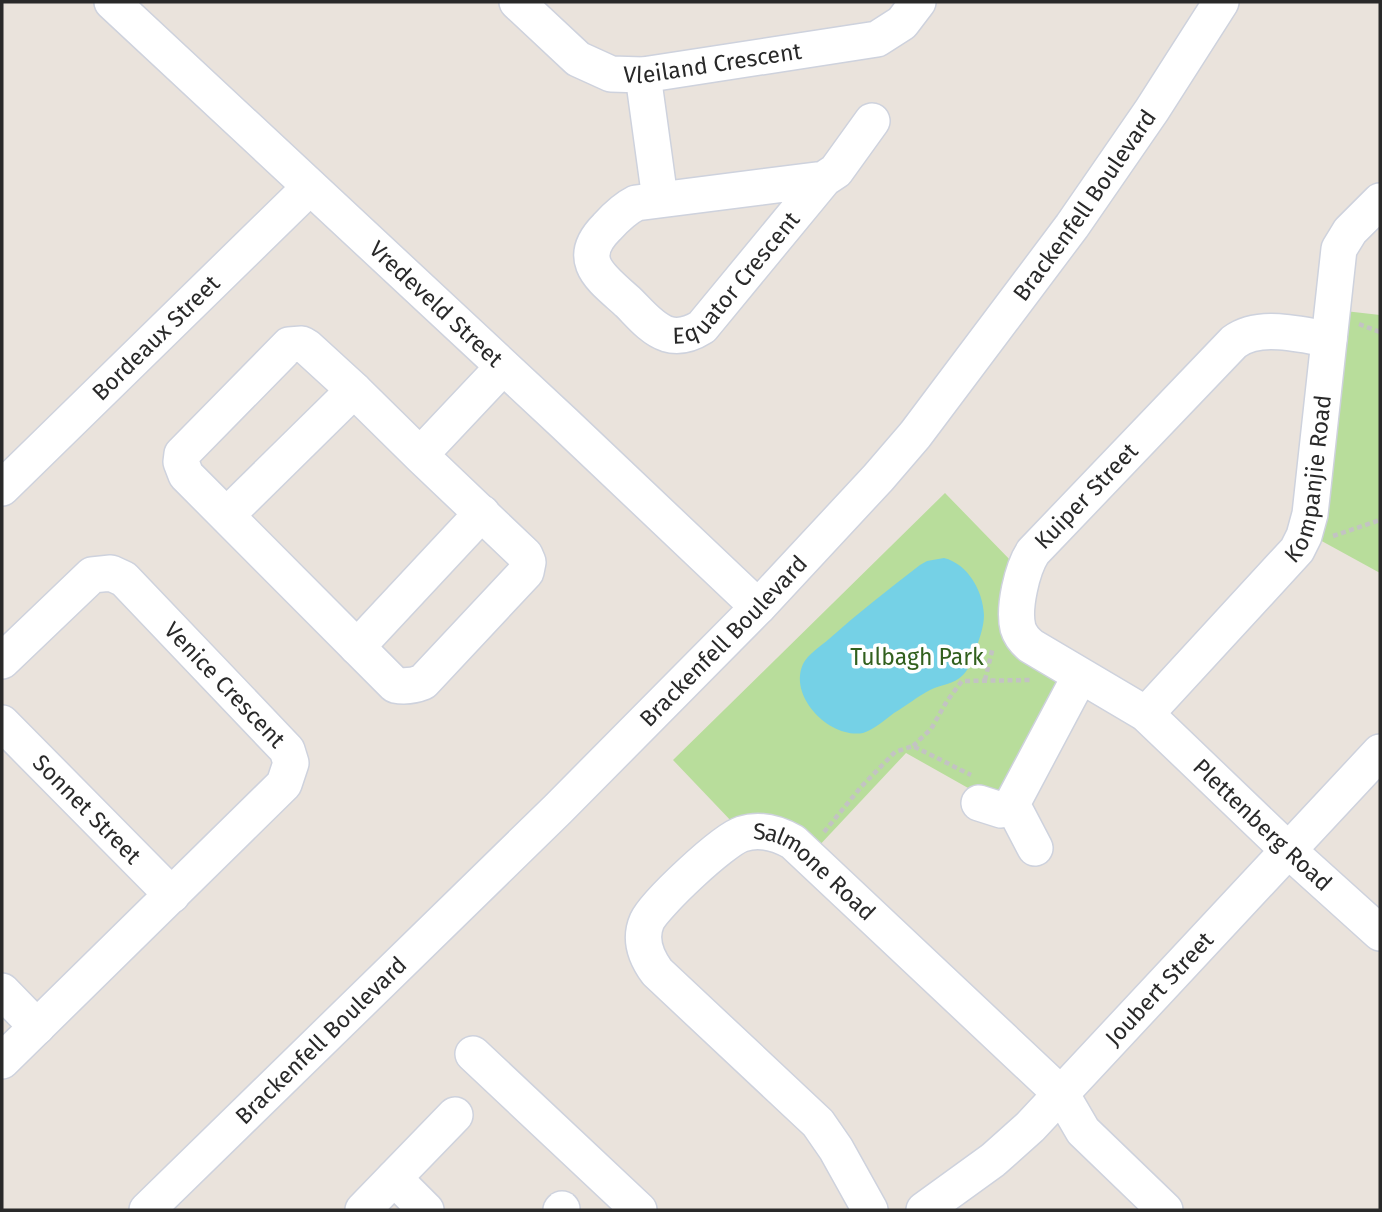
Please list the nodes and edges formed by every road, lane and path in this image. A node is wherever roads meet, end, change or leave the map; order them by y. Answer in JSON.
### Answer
{"nodes":[{"id":1,"x":112,"y":2,"type":"edge"},
{"id":2,"x":517,"y":2,"type":"edge"},
{"id":3,"x":918,"y":2,"type":"edge"},
{"id":4,"x":1221,"y":2,"type":"edge"},
{"id":5,"x":643,"y":75,"type":"junction"},
{"id":6,"x":872,"y":121,"type":"dead end"},
{"id":7,"x":824,"y":178,"type":"junction"},
{"id":8,"x":310,"y":187,"type":"junction"},
{"id":9,"x":660,"y":199,"type":"junction"},
{"id":10,"x":1380,"y":201,"type":"edge"},
{"id":11,"x":1329,"y":339,"type":"junction"},
{"id":12,"x":503,"y":367,"type":"junction"},
{"id":13,"x":354,"y":390,"type":"junction"},
{"id":14,"x":420,"y":454,"type":"junction"},
{"id":15,"x":2,"y":488,"type":"edge"},
{"id":16,"x":482,"y":513,"type":"junction"},
{"id":17,"x":227,"y":515,"type":"junction"},
{"id":18,"x":1380,"y":520,"type":"edge"},
{"id":19,"x":1304,"y":536,"type":"junction"},
{"id":20,"x":758,"y":607,"type":"junction"},
{"id":21,"x":357,"y":647,"type":"junction"},
{"id":22,"x":2,"y":661,"type":"edge"},
{"id":23,"x":1076,"y":684,"type":"junction"},
{"id":24,"x":1146,"y":714,"type":"junction"},
{"id":25,"x":2,"y":723,"type":"edge"},
{"id":26,"x":913,"y":746,"type":"junction"},
{"id":27,"x":1380,"y":752,"type":"edge"},
{"id":28,"x":1003,"y":800,"type":"junction"},
{"id":29,"x":1035,"y":848,"type":"dead end"},
{"id":30,"x":1288,"y":850,"type":"junction"},
{"id":31,"x":803,"y":851,"type":"junction"},
{"id":32,"x":172,"y":895,"type":"junction"},
{"id":33,"x":1380,"y":933,"type":"edge"},
{"id":34,"x":2,"y":991,"type":"edge"},
{"id":35,"x":37,"y":1027,"type":"junction"},
{"id":36,"x":473,"y":1054,"type":"dead end"},
{"id":37,"x":2,"y":1061,"type":"edge"},
{"id":38,"x":1062,"y":1094,"type":"junction"},
{"id":39,"x":455,"y":1115,"type":"dead end"},
{"id":40,"x":394,"y":1178,"type":"junction"},
{"id":41,"x":1157,"y":1203,"type":"edge"},
{"id":42,"x":147,"y":1210,"type":"edge"},
{"id":43,"x":363,"y":1210,"type":"edge"},
{"id":44,"x":426,"y":1210,"type":"edge"},
{"id":45,"x":639,"y":1210,"type":"edge"},
{"id":46,"x":870,"y":1210,"type":"edge"},
{"id":47,"x":924,"y":1210,"type":"edge"}],
"edges":[{"from":1,"to":8,"type":"street","name":"Vredeveld Street"},
{"from":2,"to":5,"type":"street","name":"Vleiland Crescent"},
{"from":3,"to":5,"type":"street","name":"Vleiland Crescent"},
{"from":4,"to":20,"type":"street","name":"Brackenfell Boulevard"},
{"from":5,"to":9,"type":"street"},
{"from":6,"to":7,"type":"street","name":"Equator Crescent"},
{"from":7,"to":9,"type":"street","name":"Equator Crescent"},
{"from":7,"to":9,"type":"street","name":"Equator Crescent"},
{"from":8,"to":12,"type":"street","name":"Vredeveld Street"},
{"from":8,"to":15,"type":"street","name":"Bordeaux Street"},
{"from":10,"to":11,"type":"street","name":"Kompanjie Road"},
{"from":11,"to":19,"type":"street","name":"Kompanjie Road"},
{"from":11,"to":23,"type":"street","name":"Kuiper Street"},
{"from":12,"to":14,"type":"street"},
{"from":12,"to":20,"type":"street","name":"Vredeveld Street"},
{"from":13,"to":14,"type":"street"},
{"from":13,"to":17,"type":"street"},
{"from":13,"to":17,"type":"street"},
{"from":14,"to":16,"type":"street"},
{"from":16,"to":21,"type":"street"},
{"from":16,"to":21,"type":"street"},
{"from":17,"to":21,"type":"street"},
{"from":18,"to":19,"type":"path"},
{"from":19,"to":24,"type":"street","name":"Kompanjie Road"},
{"from":20,"to":42,"type":"street","name":"Brackenfell Boulevard"},
{"from":22,"to":32,"type":"street","name":"Venice Crescent"},
{"from":23,"to":24,"type":"street","name":"Kuiper Street"},
{"from":23,"to":26,"type":"path"},
{"from":23,"to":28,"type":"street"},
{"from":24,"to":30,"type":"street","name":"Plettenberg Road"},
{"from":25,"to":32,"type":"street","name":"Sonnet Street"},
{"from":26,"to":28,"type":"path"},
{"from":26,"to":31,"type":"path"},
{"from":27,"to":30,"type":"street","name":"Joubert Street"},
{"from":28,"to":29,"type":"street"},
{"from":30,"to":33,"type":"street","name":"Plettenberg Road"},
{"from":30,"to":38,"type":"street","name":"Joubert Street"},
{"from":31,"to":38,"type":"street","name":"Salmone Road"},
{"from":31,"to":46,"type":"street","name":"Salmone Road"},
{"from":32,"to":35,"type":"street","name":"Venice Crescent"},
{"from":34,"to":35,"type":"street"},
{"from":35,"to":37,"type":"street","name":"Venice Crescent"},
{"from":36,"to":45,"type":"street"},
{"from":38,"to":41,"type":"street","name":"Salmone Road"},
{"from":38,"to":47,"type":"street","name":"Joubert Street"},
{"from":39,"to":40,"type":"street"},
{"from":40,"to":43,"type":"street"},
{"from":40,"to":44,"type":"street"}]}
